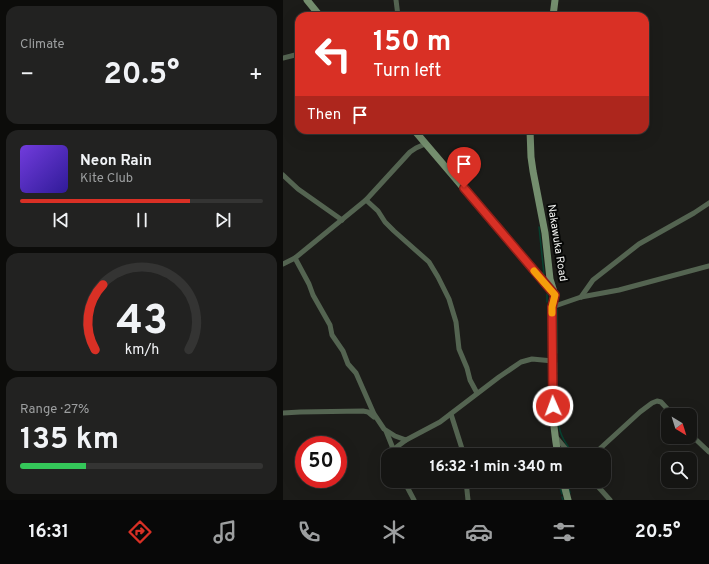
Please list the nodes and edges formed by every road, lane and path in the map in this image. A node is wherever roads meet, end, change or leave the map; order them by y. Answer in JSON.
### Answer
{"nodes":[{"id":1,"x":307,"y":0,"type":"edge"},
{"id":2,"x":396,"y":0,"type":"edge"},
{"id":3,"x":555,"y":0,"type":"edge"},
{"id":4,"x":317,"y":12,"type":"edge"},
{"id":5,"x":398,"y":12,"type":"edge"},
{"id":6,"x":554,"y":12,"type":"edge"},
{"id":7,"x":295,"y":55,"type":"edge"},
{"id":8,"x":283,"y":58,"type":"edge"},
{"id":9,"x":417,"y":134,"type":"edge"},
{"id":10,"x":530,"y":134,"type":"edge"},
{"id":11,"x":425,"y":144,"type":"junction"},
{"id":12,"x":416,"y":148,"type":"junction"},
{"id":13,"x":435,"y":155,"type":"junction"},
{"id":14,"x":283,"y":175,"type":"edge"},
{"id":15,"x":366,"y":200,"type":"junction"},
{"id":16,"x":709,"y":203,"type":"edge"},
{"id":17,"x":342,"y":220,"type":"junction"},
{"id":18,"x":295,"y":258,"type":"junction"},
{"id":19,"x":283,"y":264,"type":"edge"},
{"id":20,"x":709,"y":266,"type":"edge"},
{"id":21,"x":555,"y":295,"type":"junction"},
{"id":22,"x":581,"y":297,"type":"junction"},
{"id":23,"x":552,"y":307,"type":"junction"},
{"id":24,"x":553,"y":361,"type":"junction"},
{"id":25,"x":477,"y":393,"type":"junction"},
{"id":26,"x":667,"y":408,"type":"edge"},
{"id":27,"x":283,"y":413,"type":"edge"},
{"id":28,"x":451,"y":414,"type":"junction"},
{"id":29,"x":384,"y":428,"type":"junction"},
{"id":30,"x":555,"y":436,"type":"junction"},
{"id":31,"x":406,"y":440,"type":"junction"},
{"id":32,"x":697,"y":441,"type":"edge"},
{"id":33,"x":392,"y":448,"type":"edge"},
{"id":34,"x":395,"y":448,"type":"edge"},
{"id":35,"x":462,"y":448,"type":"edge"},
{"id":36,"x":557,"y":448,"type":"edge"},
{"id":37,"x":565,"y":448,"type":"edge"},
{"id":38,"x":601,"y":448,"type":"edge"},
{"id":39,"x":709,"y":452,"type":"edge"},
{"id":40,"x":408,"y":488,"type":"edge"},
{"id":41,"x":466,"y":488,"type":"edge"},
{"id":42,"x":565,"y":488,"type":"edge"},
{"id":43,"x":599,"y":488,"type":"edge"},
{"id":44,"x":414,"y":500,"type":"edge"},
{"id":45,"x":467,"y":500,"type":"edge"},
{"id":46,"x":568,"y":500,"type":"edge"},
{"id":47,"x":610,"y":500,"type":"edge"}],
"edges":[{"from":1,"to":4,"type":"main road"},
{"from":2,"to":5,"type":"street"},
{"from":3,"to":6,"type":"main road"},
{"from":7,"to":8,"type":"street"},
{"from":9,"to":11,"type":"main road"},
{"from":10,"to":21,"type":"main road","name":"Nakawuka Road"},
{"from":11,"to":12,"type":"street"},
{"from":11,"to":13,"type":"main road"},
{"from":12,"to":13,"type":"street"},
{"from":12,"to":15,"type":"street"},
{"from":13,"to":21,"type":"main road"},
{"from":14,"to":17,"type":"street"},
{"from":15,"to":17,"type":"street"},
{"from":15,"to":25,"type":"street"},
{"from":16,"to":22,"type":"street"},
{"from":17,"to":18,"type":"street"},
{"from":18,"to":19,"type":"street"},
{"from":18,"to":29,"type":"street"},
{"from":20,"to":22,"type":"street"},
{"from":21,"to":23,"type":"main road","name":"Nakawuka Road"},
{"from":22,"to":23,"type":"street"},
{"from":23,"to":24,"type":"main road","name":"Nakawuka Road"},
{"from":24,"to":25,"type":"street"},
{"from":24,"to":30,"type":"main road","name":"Nakawuka Road"},
{"from":25,"to":28,"type":"street"},
{"from":26,"to":38,"type":"street"},
{"from":27,"to":29,"type":"street"},
{"from":28,"to":31,"type":"street"},
{"from":28,"to":35,"type":"street"},
{"from":29,"to":31,"type":"street"},
{"from":29,"to":33,"type":"street"},
{"from":30,"to":36,"type":"main road","name":"Nakawuka Road"},
{"from":30,"to":37,"type":"street"},
{"from":31,"to":34,"type":"street"},
{"from":32,"to":39,"type":"street"},
{"from":40,"to":44,"type":"street"},
{"from":41,"to":45,"type":"street"},
{"from":42,"to":46,"type":"main road"},
{"from":43,"to":47,"type":"street"}]}
